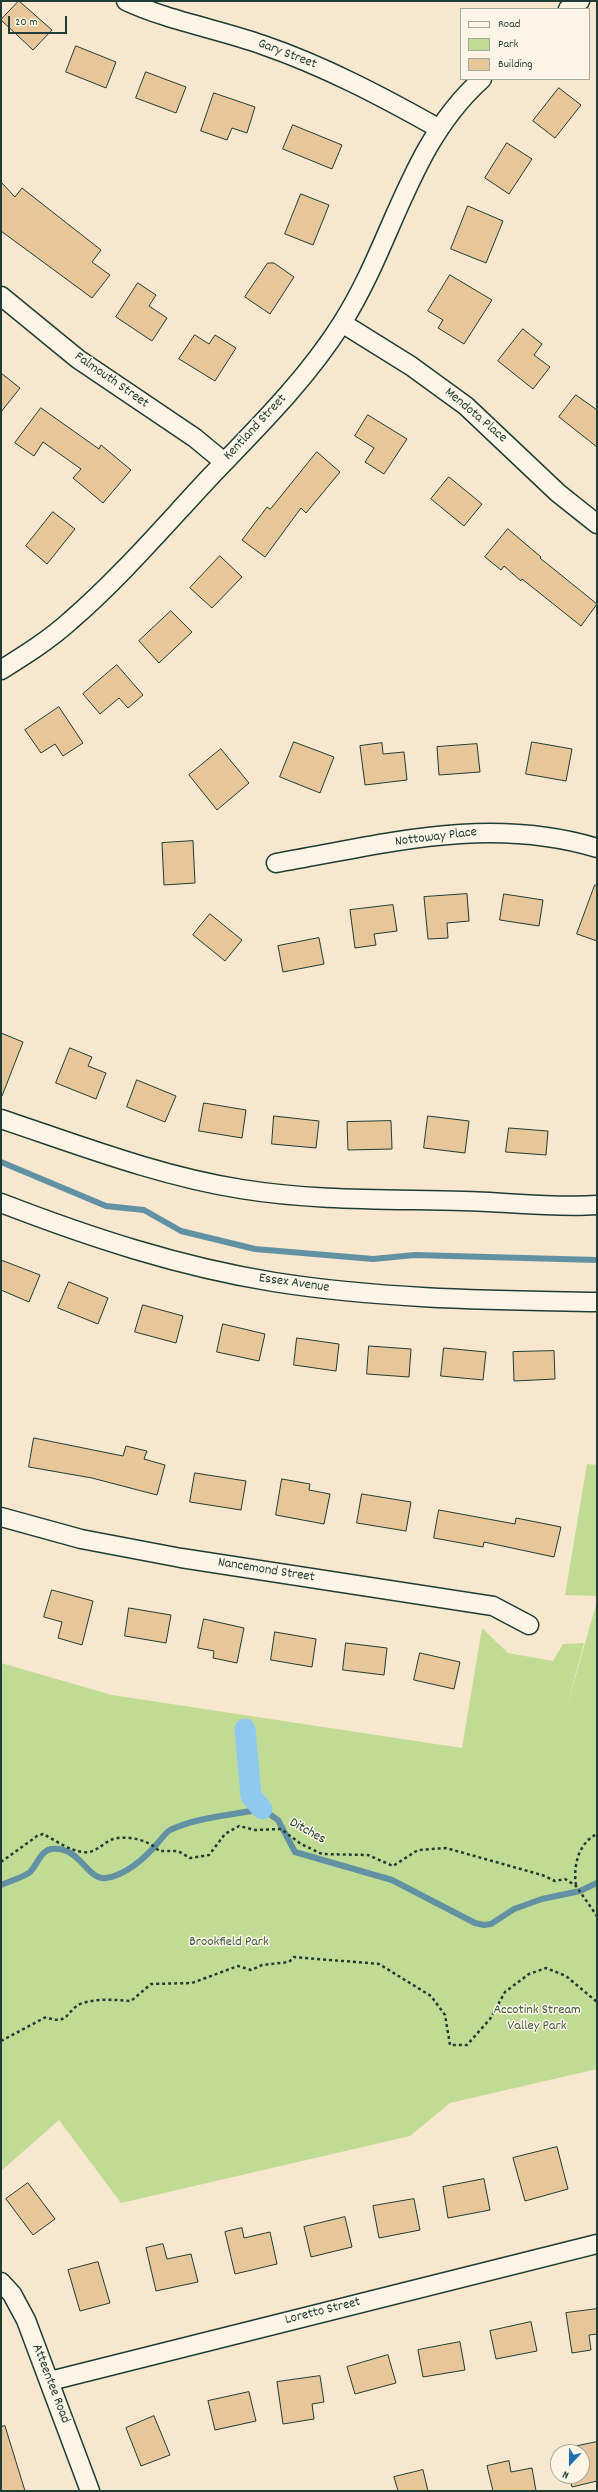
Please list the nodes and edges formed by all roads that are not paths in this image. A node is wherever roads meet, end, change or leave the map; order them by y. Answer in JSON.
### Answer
{"nodes":[{"id":1,"x":126,"y":1,"type":"edge"},
{"id":2,"x":580,"y":1,"type":"edge"},
{"id":3,"x":570,"y":8,"type":"edge"},
{"id":4,"x":481,"y":80,"type":"edge"},
{"id":5,"x":438,"y":128,"type":"junction"},
{"id":6,"x":1,"y":296,"type":"edge"},
{"id":7,"x":342,"y":323,"type":"junction"},
{"id":8,"x":224,"y":462,"type":"junction"},
{"id":9,"x":597,"y":524,"type":"edge"},
{"id":10,"x":1,"y":670,"type":"edge"},
{"id":11,"x":597,"y":848,"type":"edge"},
{"id":12,"x":276,"y":863,"type":"dead end"},
{"id":13,"x":1,"y":1119,"type":"edge"},
{"id":14,"x":1,"y":1203,"type":"edge"},
{"id":15,"x":597,"y":1205,"type":"edge"},
{"id":16,"x":597,"y":1302,"type":"edge"},
{"id":17,"x":1,"y":1517,"type":"edge"},
{"id":18,"x":529,"y":1624,"type":"dead end"},
{"id":19,"x":597,"y":2244,"type":"edge"},
{"id":20,"x":1,"y":2282,"type":"edge"},
{"id":21,"x":50,"y":2381,"type":"junction"},
{"id":22,"x":90,"y":2491,"type":"edge"}],
"edges":[{"from":1,"to":5,"type":"street","name":"Gary Street"},
{"from":2,"to":3,"type":"street"},
{"from":4,"to":5,"type":"street","name":"Kentland Street"},
{"from":5,"to":7,"type":"street","name":"Kentland Street"},
{"from":6,"to":8,"type":"street","name":"Falmouth Street"},
{"from":7,"to":8,"type":"street","name":"Kentland Street"},
{"from":7,"to":9,"type":"street","name":"Mendota Place"},
{"from":8,"to":10,"type":"street","name":"Kentland Street"},
{"from":11,"to":12,"type":"street","name":"Nottoway Place"},
{"from":13,"to":15,"type":"street"},
{"from":14,"to":16,"type":"street","name":"Essex Avenue"},
{"from":17,"to":18,"type":"street","name":"Nancemond Street"},
{"from":19,"to":21,"type":"street","name":"Loretto Street"},
{"from":20,"to":21,"type":"street","name":"Atteentee Road"},
{"from":21,"to":22,"type":"street","name":"Atteentee Road"}]}
